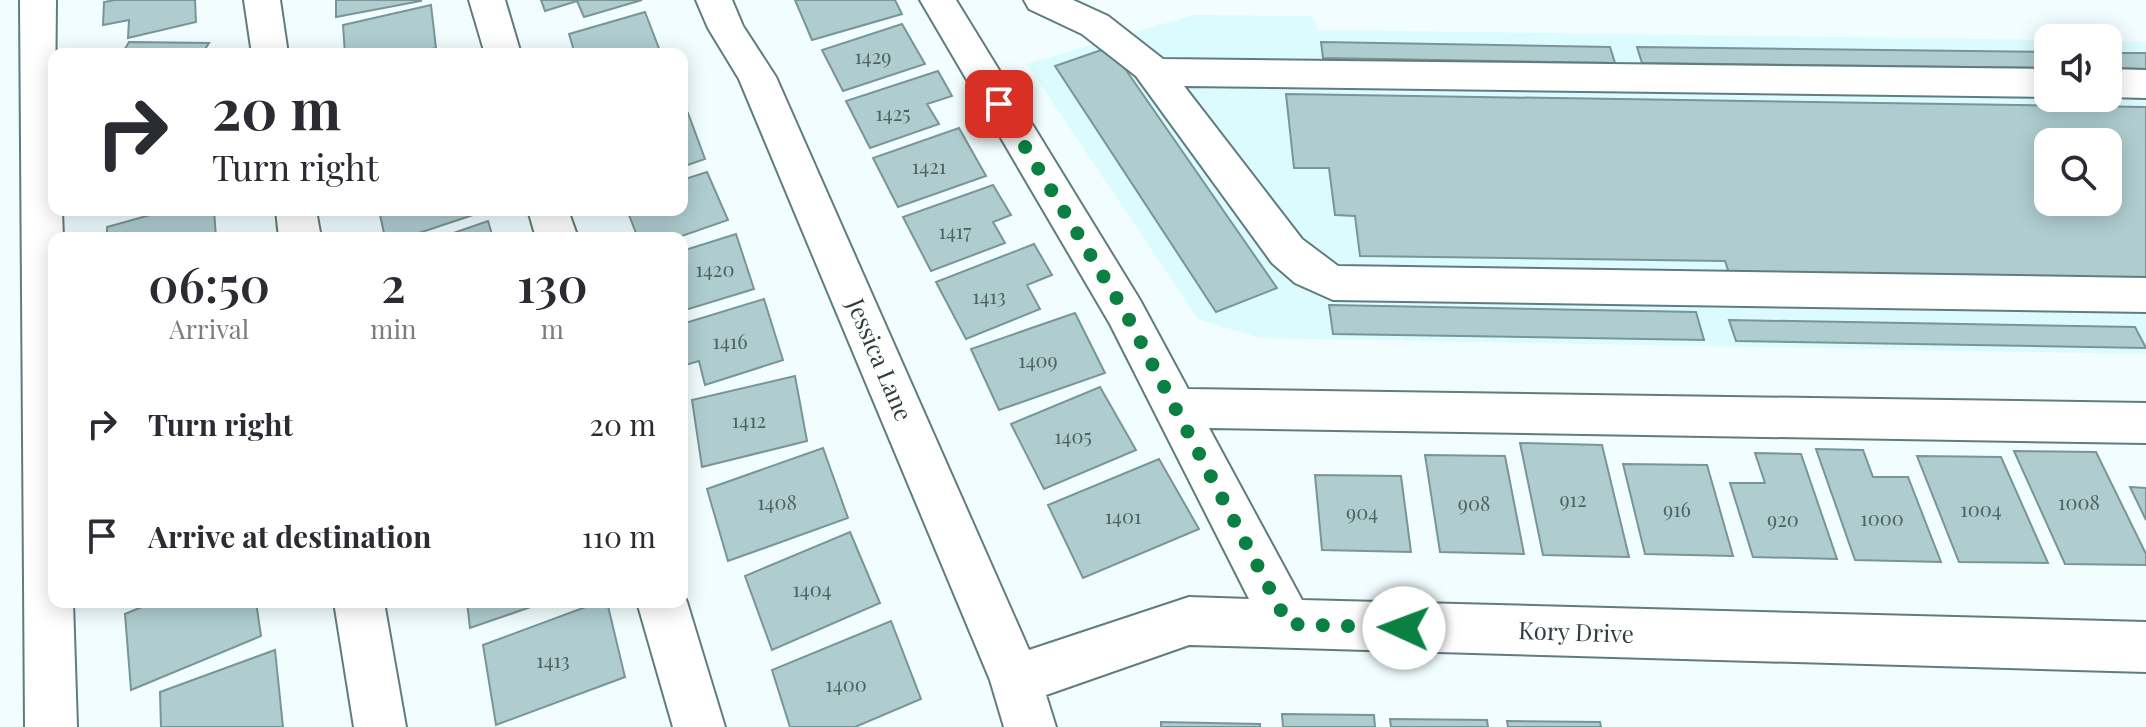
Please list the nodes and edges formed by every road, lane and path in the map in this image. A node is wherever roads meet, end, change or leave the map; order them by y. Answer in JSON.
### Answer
{"nodes":[{"id":1,"x":38,"y":0,"type":"edge"},
{"id":2,"x":262,"y":0,"type":"edge"},
{"id":3,"x":487,"y":0,"type":"edge"},
{"id":4,"x":714,"y":0,"type":"edge"},
{"id":5,"x":938,"y":0,"type":"edge"},
{"id":6,"x":1042,"y":0,"type":"edge"},
{"id":7,"x":269,"y":48,"type":"edge"},
{"id":8,"x":501,"y":48,"type":"edge"},
{"id":9,"x":1153,"y":72,"type":"junction"},
{"id":10,"x":2034,"y":83,"type":"edge"},
{"id":11,"x":2122,"y":83,"type":"edge"},
{"id":12,"x":2146,"y":84,"type":"edge"},
{"id":13,"x":2146,"y":295,"type":"edge"},
{"id":14,"x":1175,"y":408,"type":"junction"},
{"id":15,"x":2146,"y":423,"type":"edge"},
{"id":16,"x":48,"y":559,"type":"edge"},
{"id":17,"x":49,"y":608,"type":"edge"},
{"id":18,"x":360,"y":608,"type":"edge"},
{"id":19,"x":664,"y":608,"type":"edge"},
{"id":20,"x":1288,"y":624,"type":"junction"},
{"id":21,"x":2146,"y":647,"type":"edge"},
{"id":22,"x":1016,"y":680,"type":"junction"},
{"id":23,"x":51,"y":727,"type":"edge"},
{"id":24,"x":380,"y":727,"type":"edge"},
{"id":25,"x":699,"y":727,"type":"edge"},
{"id":26,"x":1030,"y":727,"type":"edge"}],
"edges":[{"from":1,"to":16,"type":"street"},
{"from":2,"to":7,"type":"street"},
{"from":3,"to":8,"type":"street"},
{"from":4,"to":22,"type":"street","name":"Jessica Lane"},
{"from":5,"to":14,"type":"street"},
{"from":6,"to":9,"type":"street"},
{"from":9,"to":10,"type":"street"},
{"from":9,"to":13,"type":"street"},
{"from":11,"to":12,"type":"street"},
{"from":14,"to":15,"type":"street"},
{"from":14,"to":20,"type":"street"},
{"from":17,"to":23,"type":"street"},
{"from":18,"to":24,"type":"street"},
{"from":19,"to":25,"type":"street"},
{"from":20,"to":21,"type":"street","name":"Kory Drive"},
{"from":20,"to":22,"type":"street","name":"Kory Drive"},
{"from":22,"to":26,"type":"street","name":"Jessica Lane"}]}
